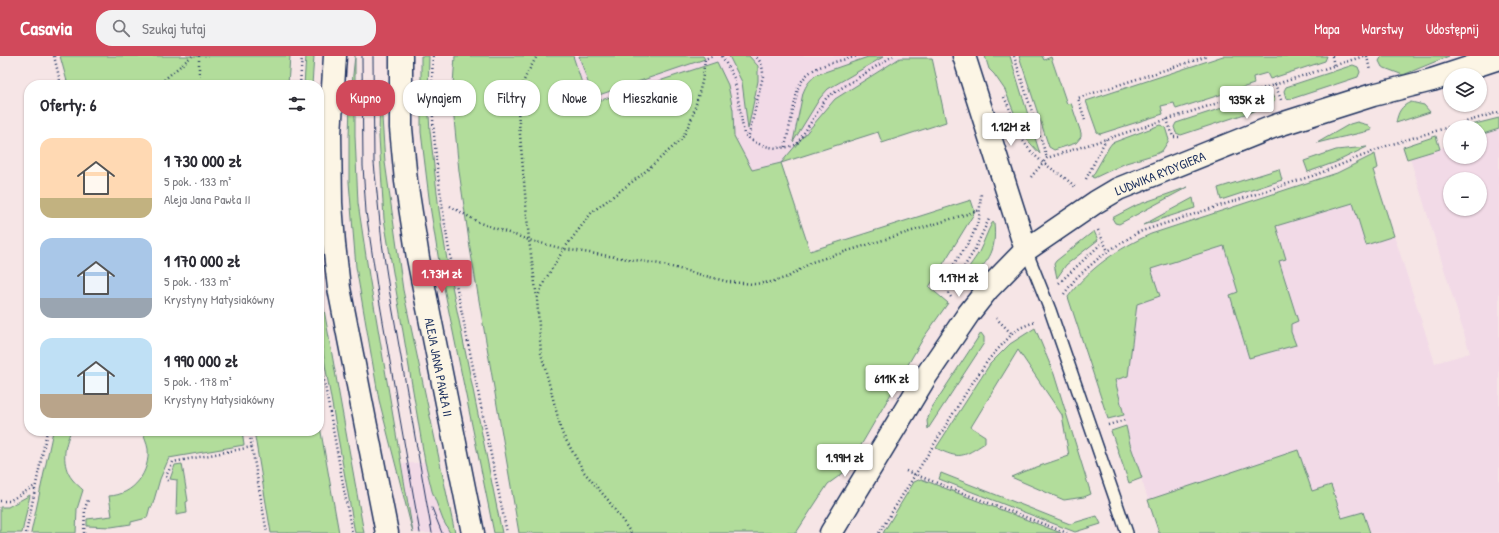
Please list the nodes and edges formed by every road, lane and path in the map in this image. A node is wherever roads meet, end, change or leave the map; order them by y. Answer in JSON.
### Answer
{"nodes":[{"id":1,"x":54,"y":56,"type":"edge"},
{"id":2,"x":192,"y":56,"type":"edge"},
{"id":3,"x":199,"y":56,"type":"edge"},
{"id":4,"x":302,"y":56,"type":"edge"},
{"id":5,"x":335,"y":56,"type":"edge"},
{"id":6,"x":401,"y":56,"type":"edge"},
{"id":7,"x":433,"y":56,"type":"edge"},
{"id":8,"x":537,"y":56,"type":"edge"},
{"id":9,"x":712,"y":56,"type":"edge"},
{"id":10,"x":722,"y":56,"type":"edge"},
{"id":11,"x":755,"y":56,"type":"edge"},
{"id":12,"x":857,"y":56,"type":"edge"},
{"id":13,"x":893,"y":56,"type":"edge"},
{"id":14,"x":964,"y":56,"type":"edge"},
{"id":15,"x":1014,"y":56,"type":"edge"},
{"id":16,"x":1208,"y":56,"type":"edge"},
{"id":17,"x":1332,"y":56,"type":"edge"},
{"id":18,"x":1364,"y":56,"type":"edge"},
{"id":19,"x":1499,"y":58,"type":"edge"},
{"id":20,"x":1334,"y":66,"type":"junction"},
{"id":21,"x":60,"y":80,"type":"edge"},
{"id":22,"x":164,"y":80,"type":"edge"},
{"id":23,"x":200,"y":80,"type":"edge"},
{"id":24,"x":300,"y":80,"type":"edge"},
{"id":25,"x":1276,"y":84,"type":"junction"},
{"id":26,"x":1003,"y":96,"type":"dead end"},
{"id":27,"x":1282,"y":105,"type":"dead end"},
{"id":28,"x":1499,"y":112,"type":"edge"},
{"id":29,"x":1085,"y":120,"type":"dead end"},
{"id":30,"x":748,"y":139,"type":"junction"},
{"id":31,"x":1106,"y":139,"type":"junction"},
{"id":32,"x":785,"y":147,"type":"junction"},
{"id":33,"x":1047,"y":158,"type":"junction"},
{"id":34,"x":1043,"y":162,"type":"junction"},
{"id":35,"x":1031,"y":177,"type":"dead end"},
{"id":36,"x":1085,"y":180,"type":"dead end"},
{"id":37,"x":1080,"y":183,"type":"dead end"},
{"id":38,"x":1074,"y":186,"type":"junction"},
{"id":39,"x":997,"y":190,"type":"junction"},
{"id":40,"x":1078,"y":192,"type":"dead end"},
{"id":41,"x":450,"y":206,"type":"dead end"},
{"id":42,"x":980,"y":210,"type":"junction"},
{"id":43,"x":1096,"y":227,"type":"dead end"},
{"id":44,"x":529,"y":240,"type":"junction"},
{"id":45,"x":1103,"y":242,"type":"junction"},
{"id":46,"x":564,"y":249,"type":"junction"},
{"id":47,"x":1026,"y":250,"type":"junction"},
{"id":48,"x":1108,"y":251,"type":"junction"},
{"id":49,"x":1055,"y":287,"type":"dead end"},
{"id":50,"x":962,"y":290,"type":"dead end"},
{"id":51,"x":1063,"y":297,"type":"dead end"},
{"id":52,"x":537,"y":299,"type":"junction"},
{"id":53,"x":955,"y":301,"type":"dead end"},
{"id":54,"x":993,"y":316,"type":"dead end"},
{"id":55,"x":1036,"y":321,"type":"dead end"},
{"id":56,"x":1012,"y":334,"type":"junction"},
{"id":57,"x":324,"y":380,"type":"edge"},
{"id":58,"x":1125,"y":420,"type":"dead end"},
{"id":59,"x":1106,"y":426,"type":"dead end"},
{"id":60,"x":46,"y":436,"type":"edge"},
{"id":61,"x":250,"y":436,"type":"edge"},
{"id":62,"x":252,"y":447,"type":"junction"},
{"id":63,"x":906,"y":472,"type":"dead end"},
{"id":64,"x":914,"y":475,"type":"junction"},
{"id":65,"x":168,"y":481,"type":"dead end"},
{"id":66,"x":36,"y":486,"type":"junction"},
{"id":67,"x":88,"y":500,"type":"dead end"},
{"id":68,"x":0,"y":501,"type":"edge"},
{"id":69,"x":26,"y":533,"type":"edge"},
{"id":70,"x":84,"y":533,"type":"edge"},
{"id":71,"x":267,"y":533,"type":"edge"},
{"id":72,"x":352,"y":533,"type":"edge"},
{"id":73,"x":387,"y":533,"type":"edge"},
{"id":74,"x":473,"y":533,"type":"edge"},
{"id":75,"x":507,"y":533,"type":"edge"},
{"id":76,"x":631,"y":533,"type":"edge"},
{"id":77,"x":831,"y":533,"type":"edge"},
{"id":78,"x":879,"y":533,"type":"edge"},
{"id":79,"x":1067,"y":533,"type":"edge"},
{"id":80,"x":1126,"y":533,"type":"edge"}],
"edges":[{"from":1,"to":21,"type":"path"},
{"from":2,"to":22,"type":"path"},
{"from":3,"to":23,"type":"path"},
{"from":4,"to":24,"type":"path"},
{"from":5,"to":73,"type":"street"},
{"from":6,"to":74,"type":"street","name":"ALEJA JANA PAWŁA II"},
{"from":7,"to":75,"type":"path"},
{"from":8,"to":44,"type":"path"},
{"from":9,"to":46,"type":"path"},
{"from":10,"to":30,"type":"path"},
{"from":11,"to":30,"type":"path"},
{"from":12,"to":32,"type":"path"},
{"from":13,"to":32,"type":"path"},
{"from":14,"to":39,"type":"street"},
{"from":15,"to":33,"type":"path"},
{"from":16,"to":29,"type":"path"},
{"from":17,"to":20,"type":"path"},
{"from":18,"to":20,"type":"path"},
{"from":19,"to":47,"type":"street","name":"LUDWIKA RYDYGIERA"},
{"from":20,"to":25,"type":"path"},
{"from":25,"to":27,"type":"path"},
{"from":25,"to":31,"type":"path"},
{"from":26,"to":34,"type":"path"},
{"from":28,"to":48,"type":"path"},
{"from":30,"to":32,"type":"path"},
{"from":31,"to":33,"type":"path"},
{"from":31,"to":36,"type":"path"},
{"from":33,"to":34,"type":"path"},
{"from":34,"to":35,"type":"path"},
{"from":34,"to":38,"type":"path"},
{"from":37,"to":38,"type":"path"},
{"from":38,"to":40,"type":"path"},
{"from":39,"to":42,"type":"path"},
{"from":39,"to":47,"type":"street"},
{"from":39,"to":50,"type":"path"},
{"from":41,"to":44,"type":"path"},
{"from":42,"to":46,"type":"path"},
{"from":42,"to":53,"type":"path"},
{"from":43,"to":45,"type":"path"},
{"from":44,"to":46,"type":"path"},
{"from":44,"to":52,"type":"path"},
{"from":45,"to":48,"type":"path"},
{"from":45,"to":49,"type":"path"},
{"from":46,"to":52,"type":"path"},
{"from":47,"to":77,"type":"street","name":"LUDWIKA RYDYGIERA"},
{"from":47,"to":80,"type":"lane"},
{"from":48,"to":51,"type":"path"},
{"from":52,"to":76,"type":"path"},
{"from":54,"to":56,"type":"path"},
{"from":55,"to":56,"type":"path"},
{"from":56,"to":64,"type":"path"},
{"from":57,"to":72,"type":"path"},
{"from":58,"to":59,"type":"path"},
{"from":60,"to":66,"type":"path"},
{"from":61,"to":62,"type":"path"},
{"from":62,"to":65,"type":"path"},
{"from":62,"to":71,"type":"path"},
{"from":63,"to":64,"type":"path"},
{"from":64,"to":78,"type":"path"},
{"from":64,"to":79,"type":"path"},
{"from":66,"to":68,"type":"path"},
{"from":66,"to":69,"type":"path"},
{"from":67,"to":70,"type":"path"}]}
